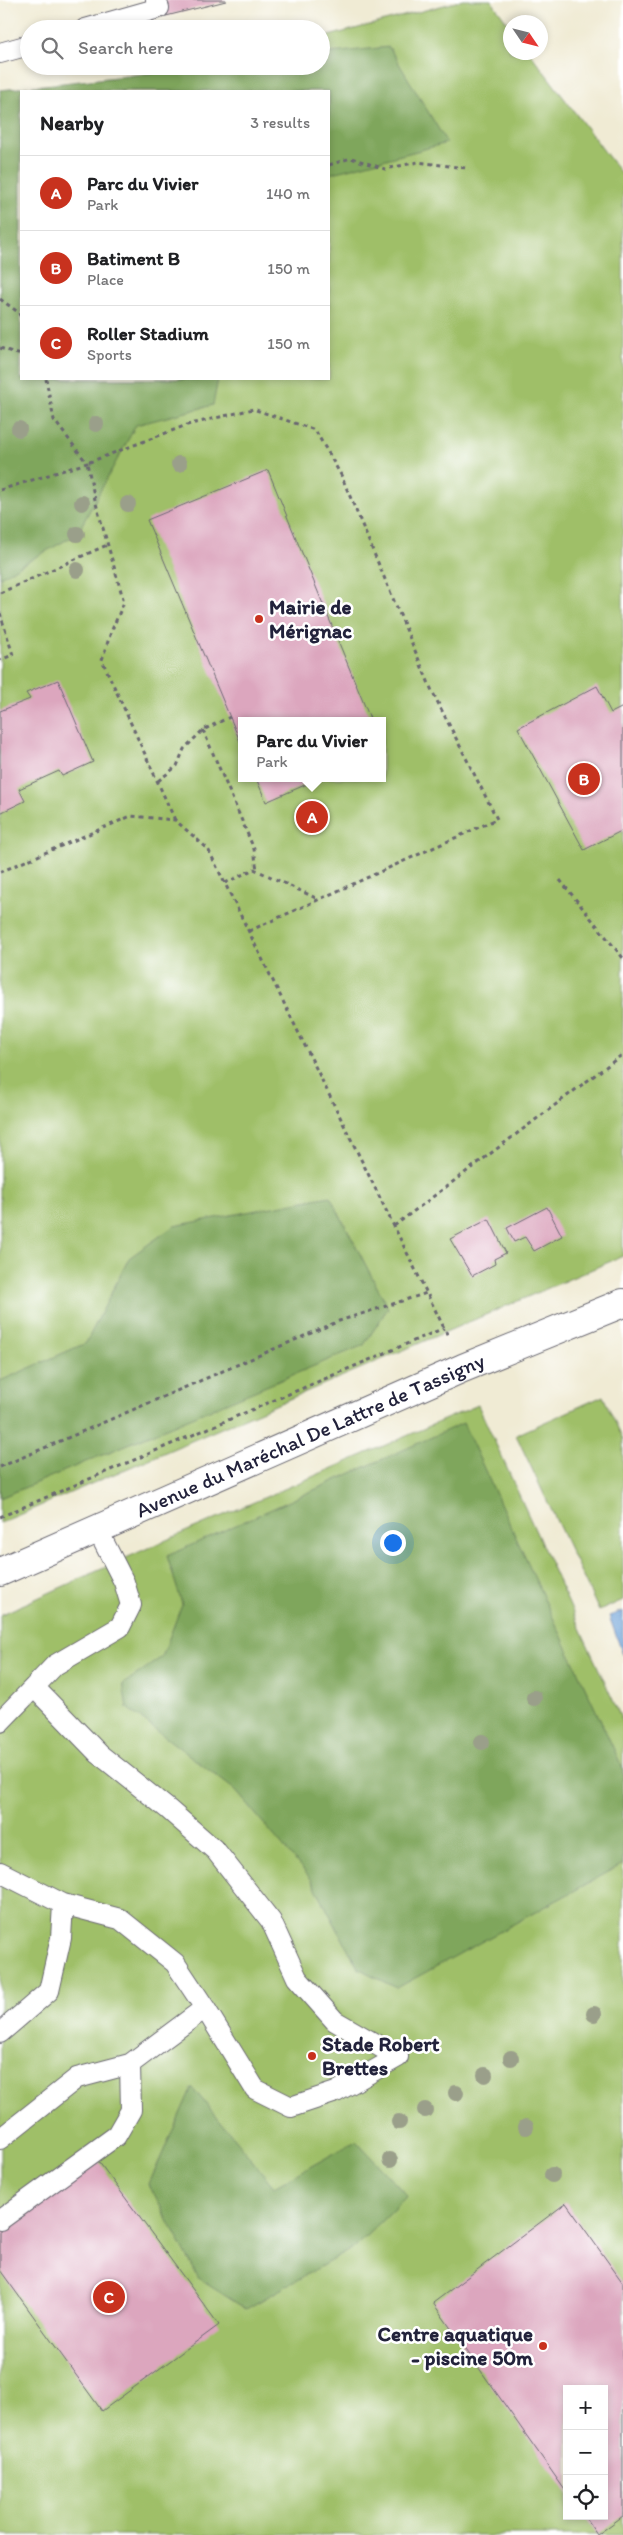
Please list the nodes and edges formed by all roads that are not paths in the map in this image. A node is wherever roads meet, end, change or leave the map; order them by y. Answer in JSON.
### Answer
{"nodes":[{"id":1,"x":156,"y":0,"type":"edge"},
{"id":2,"x":117,"y":20,"type":"edge"},
{"id":3,"x":20,"y":47,"type":"edge"},
{"id":4,"x":0,"y":53,"type":"edge"},
{"id":5,"x":623,"y":1303,"type":"edge"},
{"id":6,"x":97,"y":1529,"type":"junction"},
{"id":7,"x":0,"y":1572,"type":"edge"},
{"id":8,"x":34,"y":1687,"type":"junction"},
{"id":9,"x":0,"y":1722,"type":"edge"},
{"id":10,"x":0,"y":1872,"type":"edge"},
{"id":11,"x":63,"y":1904,"type":"junction"},
{"id":12,"x":205,"y":2008,"type":"junction"},
{"id":13,"x":0,"y":2033,"type":"edge"},
{"id":14,"x":130,"y":2064,"type":"junction"},
{"id":15,"x":0,"y":2139,"type":"edge"},
{"id":16,"x":0,"y":2220,"type":"edge"}],
"edges":[{"from":1,"to":2,"type":"lane"},
{"from":3,"to":4,"type":"lane"},
{"from":5,"to":6,"type":"street","name":"Avenue du Maréchal De Lattre de Tassigny"},
{"from":6,"to":7,"type":"street","name":"Avenue du Maréchal De Lattre de Tassigny"},
{"from":6,"to":8,"type":"lane"},
{"from":8,"to":9,"type":"lane"},
{"from":8,"to":12,"type":"lane"},
{"from":10,"to":11,"type":"lane"},
{"from":11,"to":12,"type":"lane"},
{"from":11,"to":13,"type":"lane"},
{"from":12,"to":14,"type":"lane"},
{"from":14,"to":15,"type":"lane"},
{"from":14,"to":16,"type":"lane"}]}
